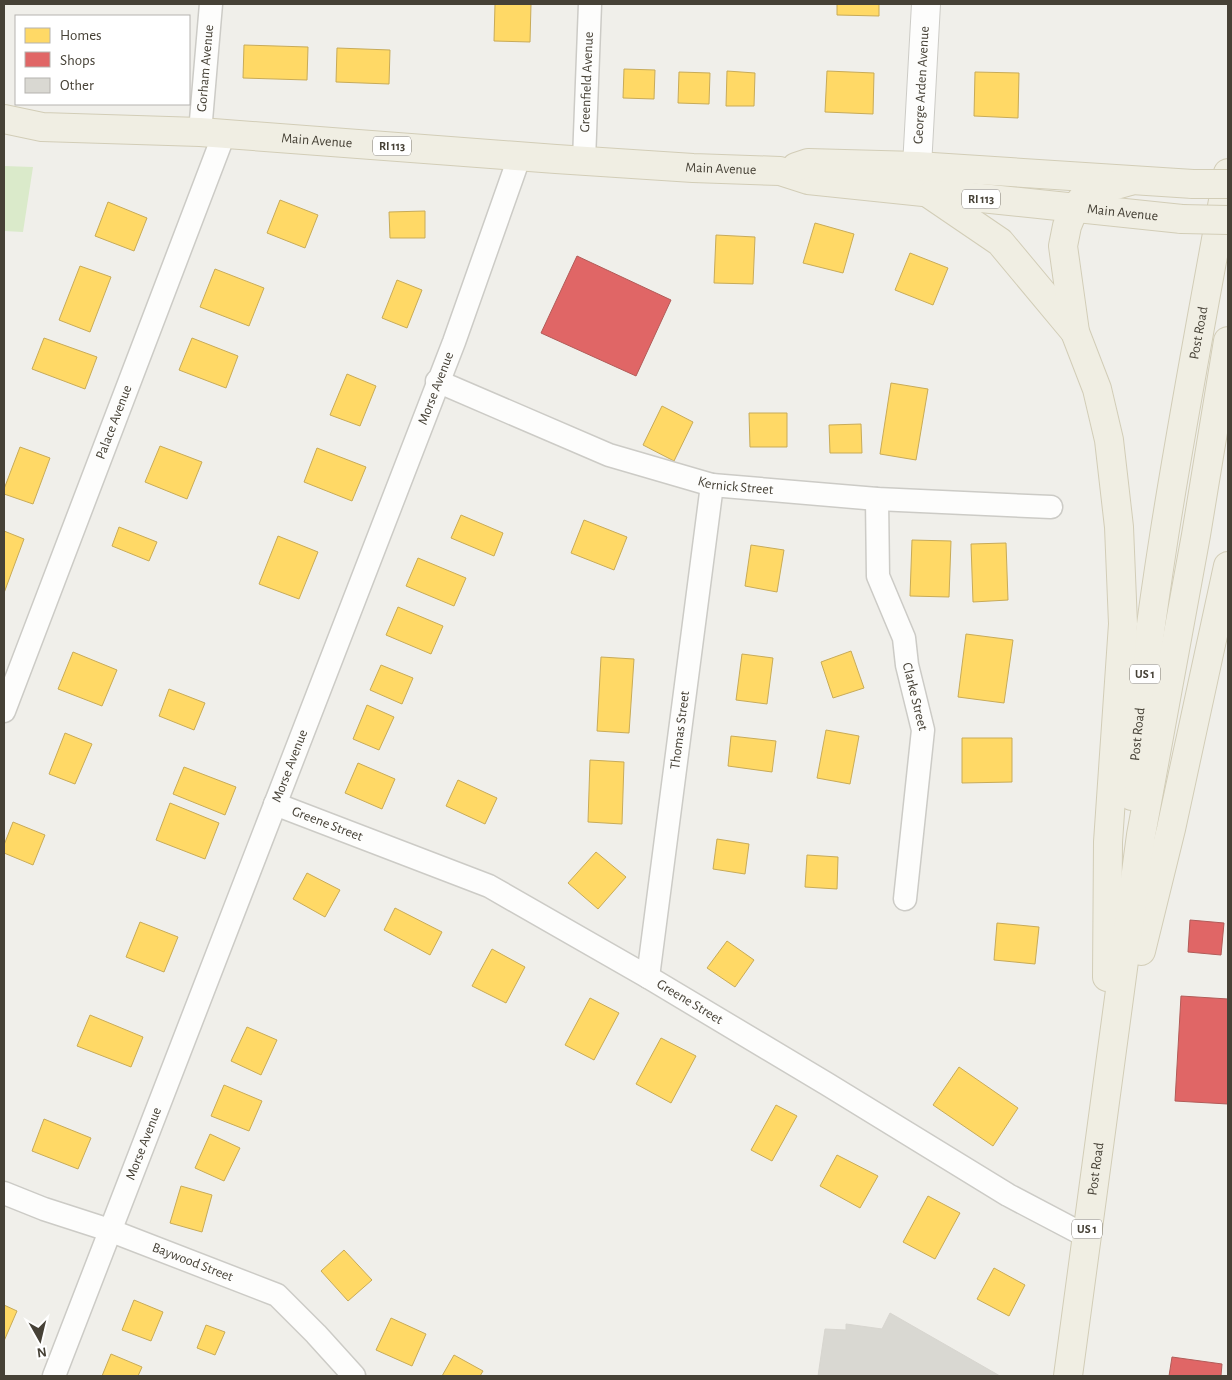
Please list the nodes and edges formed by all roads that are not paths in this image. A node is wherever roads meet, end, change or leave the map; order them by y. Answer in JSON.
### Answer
{"nodes":[{"id":1,"x":211,"y":4,"type":"edge"},
{"id":2,"x":590,"y":4,"type":"edge"},
{"id":3,"x":926,"y":4,"type":"edge"},
{"id":4,"x":4,"y":119,"type":"edge"},
{"id":5,"x":212,"y":133,"type":"junction"},
{"id":6,"x":520,"y":155,"type":"junction"},
{"id":7,"x":584,"y":160,"type":"junction"},
{"id":8,"x":917,"y":166,"type":"junction"},
{"id":9,"x":780,"y":171,"type":"junction"},
{"id":10,"x":1228,"y":173,"type":"edge"},
{"id":11,"x":1130,"y":181,"type":"junction"},
{"id":12,"x":1228,"y":184,"type":"edge"},
{"id":13,"x":930,"y":194,"type":"junction"},
{"id":14,"x":1074,"y":209,"type":"junction"},
{"id":15,"x":1228,"y":220,"type":"edge"},
{"id":16,"x":1075,"y":332,"type":"junction"},
{"id":17,"x":1228,"y":341,"type":"edge"},
{"id":18,"x":437,"y":381,"type":"junction"},
{"id":19,"x":712,"y":485,"type":"junction"},
{"id":20,"x":877,"y":499,"type":"junction"},
{"id":21,"x":1051,"y":507,"type":"dead end"},
{"id":22,"x":1228,"y":566,"type":"edge"},
{"id":23,"x":4,"y":710,"type":"edge"},
{"id":24,"x":276,"y":804,"type":"junction"},
{"id":25,"x":905,"y":899,"type":"dead end"},
{"id":26,"x":648,"y":977,"type":"junction"},
{"id":27,"x":1108,"y":1081,"type":"junction"},
{"id":28,"x":4,"y":1193,"type":"edge"},
{"id":29,"x":109,"y":1230,"type":"junction"},
{"id":30,"x":1086,"y":1236,"type":"junction"},
{"id":31,"x":54,"y":1376,"type":"edge"},
{"id":32,"x":354,"y":1376,"type":"edge"},
{"id":33,"x":1068,"y":1376,"type":"edge"}],
"edges":[{"from":1,"to":5,"type":"street","name":"Gorham Avenue"},
{"from":2,"to":7,"type":"street","name":"Greenfield Avenue"},
{"from":3,"to":8,"type":"street","name":"George Arden Avenue"},
{"from":4,"to":5,"type":"main road","name":"Main Avenue","number":"RI 113"},
{"from":5,"to":6,"type":"main road","name":"Main Avenue","number":"RI 113"},
{"from":5,"to":23,"type":"street","name":"Palace Avenue"},
{"from":6,"to":7,"type":"main road","name":"Main Avenue","number":"RI 113"},
{"from":6,"to":18,"type":"street","name":"Morse Avenue"},
{"from":7,"to":9,"type":"main road","name":"Main Avenue","number":"RI 113"},
{"from":8,"to":9,"type":"main road","name":"Main Avenue","number":"RI 113"},
{"from":8,"to":11,"type":"main road","name":"Main Avenue","number":"RI 113"},
{"from":9,"to":13,"type":"main road","name":"Main Avenue","number":"RI 113"},
{"from":10,"to":27,"type":"main road","name":"Post Road","number":"US 1"},
{"from":11,"to":12,"type":"main road","name":"Main Avenue","number":"RI 113","bridge":true},
{"from":11,"to":14,"type":"main road"},
{"from":13,"to":14,"type":"main road","name":"Main Avenue","number":"RI 113"},
{"from":13,"to":16,"type":"main road"},
{"from":14,"to":15,"type":"main road","name":"Main Avenue","number":"RI 113","bridge":true},
{"from":14,"to":16,"type":"main road"},
{"from":16,"to":27,"type":"main road"},
{"from":17,"to":27,"type":"main road","name":"Post Road","number":"US 1"},
{"from":18,"to":19,"type":"street","name":"Kernick Street"},
{"from":18,"to":24,"type":"street","name":"Morse Avenue"},
{"from":19,"to":20,"type":"street","name":"Kernick Street"},
{"from":19,"to":26,"type":"street","name":"Thomas Street"},
{"from":20,"to":21,"type":"street","name":"Kernick Street"},
{"from":20,"to":25,"type":"street","name":"Clarke Street"},
{"from":22,"to":27,"type":"main road"},
{"from":24,"to":26,"type":"street","name":"Greene Street"},
{"from":24,"to":29,"type":"street","name":"Morse Avenue"},
{"from":26,"to":30,"type":"street","name":"Greene Street"},
{"from":27,"to":30,"type":"main road","name":"Post Road","number":"US 1"},
{"from":28,"to":29,"type":"street","name":"Baywood Street"},
{"from":29,"to":31,"type":"street","name":"Morse Avenue"},
{"from":29,"to":32,"type":"street","name":"Baywood Street"},
{"from":30,"to":33,"type":"main road","name":"Post Road","number":"US 1"}]}
